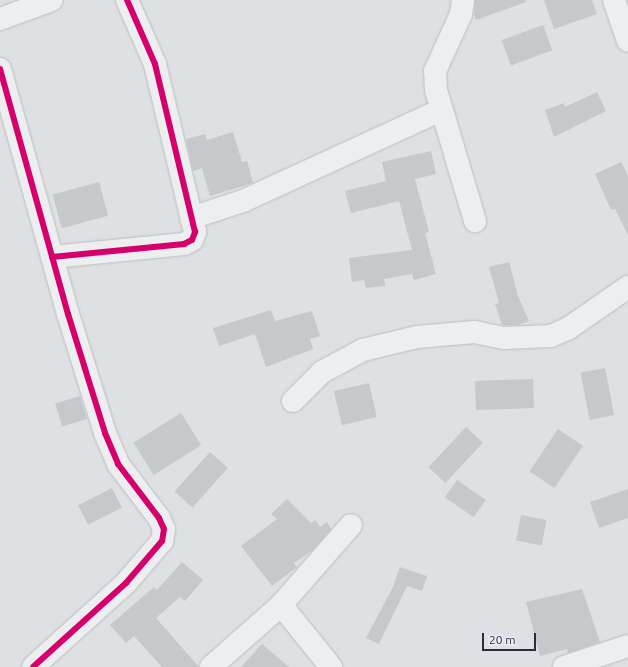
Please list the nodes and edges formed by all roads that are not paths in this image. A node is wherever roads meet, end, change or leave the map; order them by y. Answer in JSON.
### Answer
{"nodes":[{"id":1,"x":52,"y":0,"type":"edge"},
{"id":2,"x":127,"y":0,"type":"edge"},
{"id":3,"x":463,"y":0,"type":"edge"},
{"id":4,"x":614,"y":0,"type":"edge"},
{"id":5,"x":0,"y":19,"type":"edge"},
{"id":6,"x":628,"y":42,"type":"edge"},
{"id":7,"x":0,"y":69,"type":"edge"},
{"id":8,"x":441,"y":110,"type":"junction"},
{"id":9,"x":191,"y":218,"type":"junction"},
{"id":10,"x":475,"y":221,"type":"dead end"},
{"id":11,"x":52,"y":257,"type":"junction"},
{"id":12,"x":628,"y":287,"type":"edge"},
{"id":13,"x":293,"y":401,"type":"dead end"},
{"id":14,"x":351,"y":525,"type":"dead end"},
{"id":15,"x":281,"y":605,"type":"junction"},
{"id":16,"x":628,"y":646,"type":"edge"},
{"id":17,"x":33,"y":667,"type":"edge"},
{"id":18,"x":211,"y":667,"type":"edge"},
{"id":19,"x":331,"y":667,"type":"edge"},
{"id":20,"x":564,"y":667,"type":"edge"}],
"edges":[{"from":1,"to":5,"type":"street"},
{"from":2,"to":9,"type":"street"},
{"from":3,"to":8,"type":"street"},
{"from":4,"to":6,"type":"street"},
{"from":7,"to":11,"type":"street"},
{"from":8,"to":9,"type":"street"},
{"from":8,"to":10,"type":"street"},
{"from":9,"to":11,"type":"street"},
{"from":11,"to":17,"type":"street"},
{"from":12,"to":13,"type":"street"},
{"from":14,"to":15,"type":"street"},
{"from":15,"to":18,"type":"street"},
{"from":15,"to":19,"type":"street"},
{"from":16,"to":20,"type":"street"}]}
